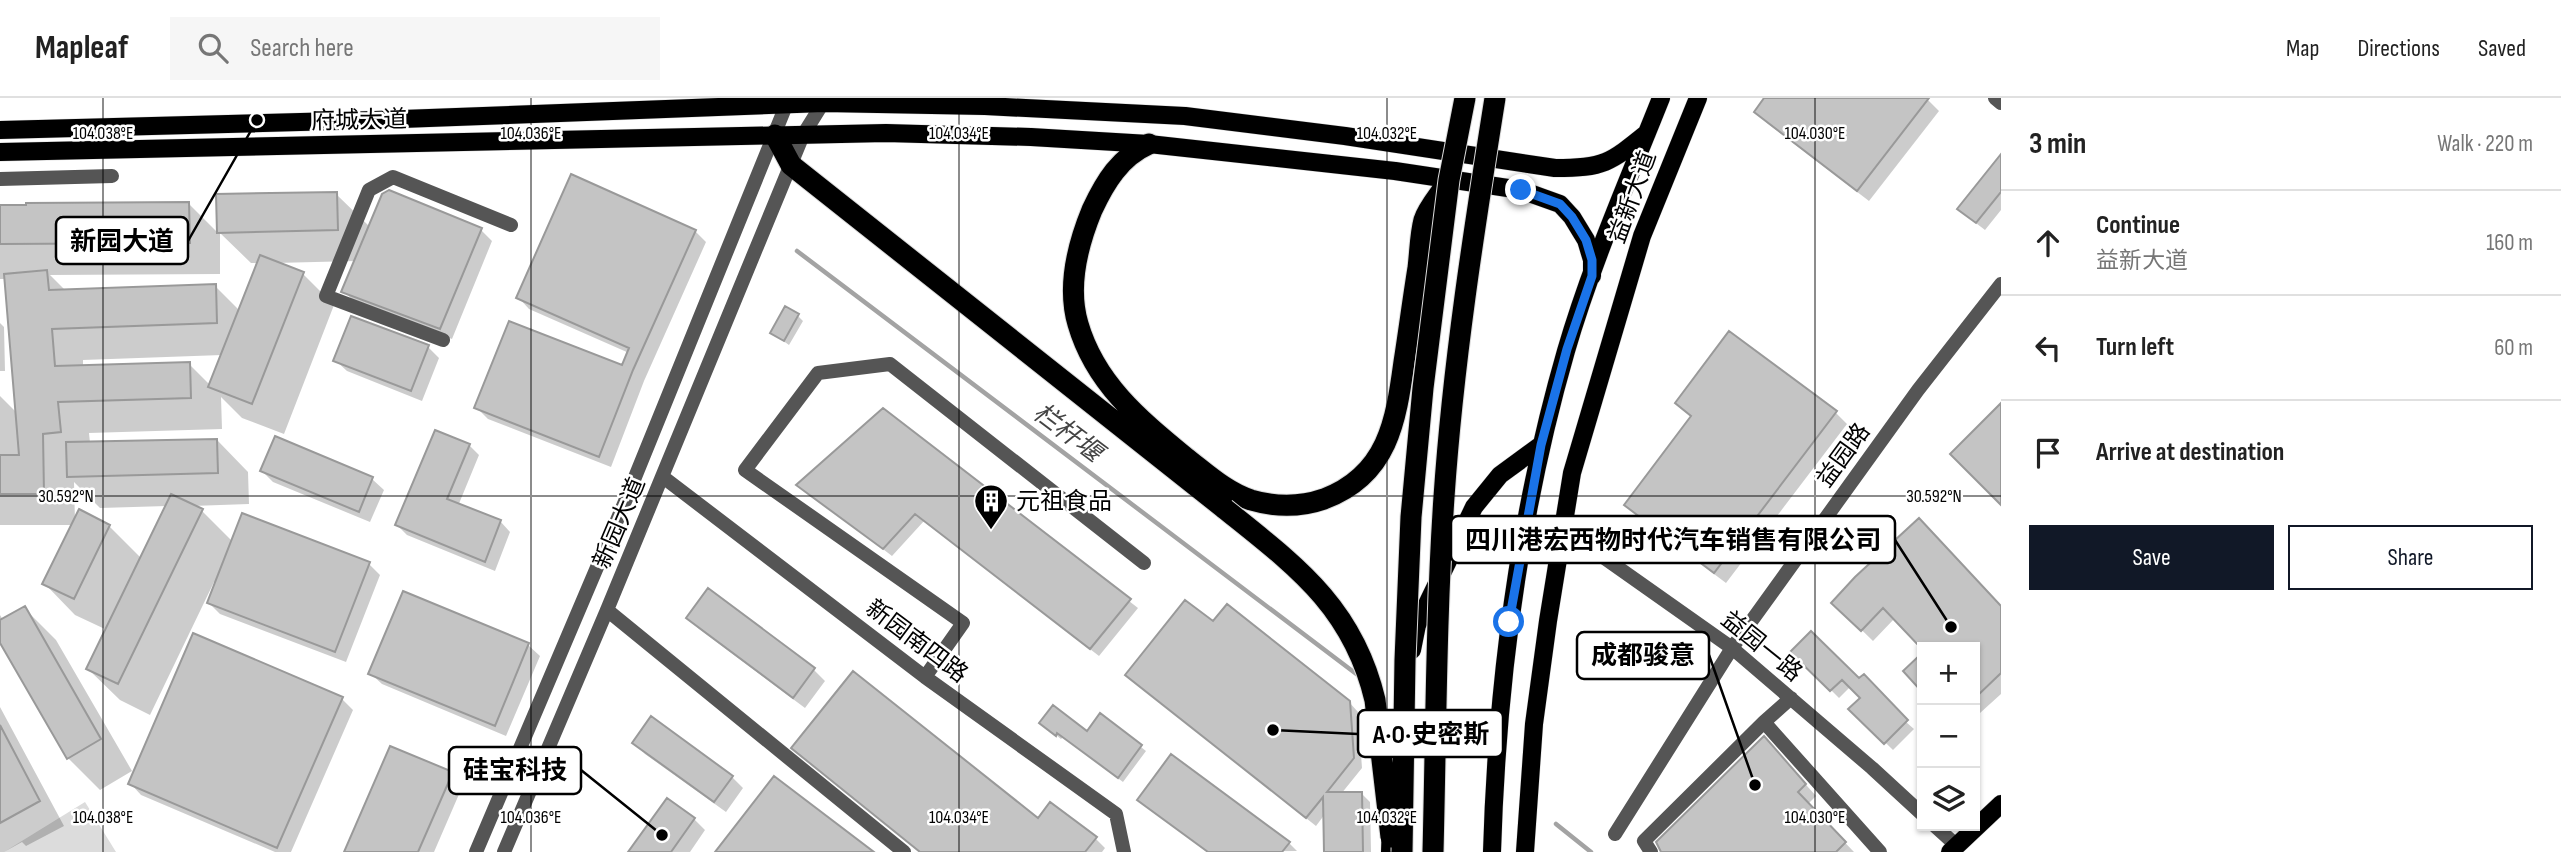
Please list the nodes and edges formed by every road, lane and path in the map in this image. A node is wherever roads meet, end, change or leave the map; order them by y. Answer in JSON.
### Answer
{"nodes":[{"id":1,"x":1465,"y":98,"type":"edge"},
{"id":2,"x":1495,"y":98,"type":"edge"},
{"id":3,"x":1661,"y":98,"type":"edge"},
{"id":4,"x":1698,"y":98,"type":"edge"},
{"id":5,"x":1995,"y":98,"type":"edge"},
{"id":6,"x":825,"y":101,"type":"edge"},
{"id":7,"x":788,"y":102,"type":"edge"},
{"id":8,"x":2001,"y":103,"type":"edge"},
{"id":9,"x":0,"y":130,"type":"edge"},
{"id":10,"x":1647,"y":133,"type":"junction"},
{"id":11,"x":775,"y":135,"type":"junction"},
{"id":12,"x":803,"y":135,"type":"junction"},
{"id":13,"x":1149,"y":144,"type":"junction"},
{"id":14,"x":0,"y":152,"type":"edge"},
{"id":15,"x":791,"y":165,"type":"junction"},
{"id":16,"x":111,"y":176,"type":"dead end"},
{"id":17,"x":0,"y":179,"type":"edge"},
{"id":18,"x":1449,"y":180,"type":"junction"},
{"id":19,"x":511,"y":225,"type":"dead end"},
{"id":20,"x":1592,"y":276,"type":"junction"},
{"id":21,"x":2001,"y":284,"type":"edge"},
{"id":22,"x":443,"y":340,"type":"dead end"},
{"id":23,"x":1541,"y":445,"type":"junction"},
{"id":24,"x":663,"y":477,"type":"junction"},
{"id":25,"x":1231,"y":501,"type":"junction"},
{"id":26,"x":1562,"y":528,"type":"junction"},
{"id":27,"x":1144,"y":563,"type":"dead end"},
{"id":28,"x":607,"y":610,"type":"junction"},
{"id":29,"x":1732,"y":648,"type":"junction"},
{"id":30,"x":925,"y":677,"type":"junction"},
{"id":31,"x":1791,"y":698,"type":"junction"},
{"id":32,"x":1764,"y":722,"type":"junction"},
{"id":33,"x":2001,"y":804,"type":"edge"},
{"id":34,"x":1917,"y":810,"type":"edge"},
{"id":35,"x":1939,"y":831,"type":"edge"},
{"id":36,"x":1615,"y":834,"type":"dead end"},
{"id":37,"x":1953,"y":849,"type":"edge"},
{"id":38,"x":476,"y":852,"type":"edge"},
{"id":39,"x":504,"y":852,"type":"edge"},
{"id":40,"x":904,"y":852,"type":"edge"},
{"id":41,"x":1124,"y":852,"type":"edge"},
{"id":42,"x":1392,"y":852,"type":"edge"},
{"id":43,"x":1402,"y":852,"type":"edge"},
{"id":44,"x":1433,"y":852,"type":"edge"},
{"id":45,"x":1492,"y":852,"type":"edge"},
{"id":46,"x":1525,"y":852,"type":"edge"},
{"id":47,"x":1651,"y":852,"type":"edge"},
{"id":48,"x":1880,"y":852,"type":"edge"}],
"edges":[{"from":1,"to":18,"type":"highway","bridge":true},
{"from":2,"to":44,"type":"highway","bridge":true},
{"from":3,"to":10,"type":"main road","name":"益新大道"},
{"from":4,"to":26,"type":"main road","name":"益新大道"},
{"from":5,"to":8,"type":"street"},
{"from":6,"to":7,"type":"main road","name":"府城大道"},
{"from":6,"to":10,"type":"main road","name":"府城大道"},
{"from":6,"to":12,"type":"street","name":"新园大道"},
{"from":7,"to":9,"type":"main road","name":"府城大道"},
{"from":7,"to":11,"type":"street","name":"新园大道"},
{"from":10,"to":20,"type":"main road","name":"益新大道"},
{"from":11,"to":12,"type":"main road","name":"府城大道"},
{"from":11,"to":14,"type":"main road","name":"府城大道"},
{"from":11,"to":15,"type":"highway"},
{"from":11,"to":38,"type":"street","name":"新园大道"},
{"from":12,"to":13,"type":"main road","name":"府城大道"},
{"from":12,"to":15,"type":"street","name":"新园大道"},
{"from":13,"to":20,"type":"main road","name":"府城大道"},
{"from":13,"to":25,"type":"highway"},
{"from":15,"to":24,"type":"street","name":"新园大道"},
{"from":15,"to":25,"type":"highway"},
{"from":16,"to":17,"type":"street"},
{"from":18,"to":25,"type":"highway"},
{"from":18,"to":43,"type":"highway","bridge":true},
{"from":19,"to":22,"type":"street"},
{"from":20,"to":23,"type":"main road","name":"益新大道"},
{"from":21,"to":29,"type":"street","name":"益园路"},
{"from":23,"to":42,"type":"main road"},
{"from":23,"to":45,"type":"main road","name":"益新大道"},
{"from":24,"to":28,"type":"street","name":"新园大道"},
{"from":24,"to":30,"type":"street","name":"新园南四路"},
{"from":25,"to":42,"type":"highway","bridge":true},
{"from":26,"to":29,"type":"street","name":"益园一路"},
{"from":26,"to":46,"type":"main road","name":"益新大道"},
{"from":27,"to":30,"type":"street"},
{"from":28,"to":39,"type":"street","name":"新园大道"},
{"from":28,"to":40,"type":"street"},
{"from":29,"to":31,"type":"street","name":"益园一路"},
{"from":29,"to":36,"type":"street","name":"益园路"},
{"from":30,"to":41,"type":"street","name":"新园南四路"},
{"from":31,"to":32,"type":"street"},
{"from":31,"to":34,"type":"street","name":"益园一路"},
{"from":32,"to":47,"type":"street"},
{"from":32,"to":48,"type":"street"},
{"from":33,"to":37,"type":"main road"},
{"from":35,"to":37,"type":"street"}]}
